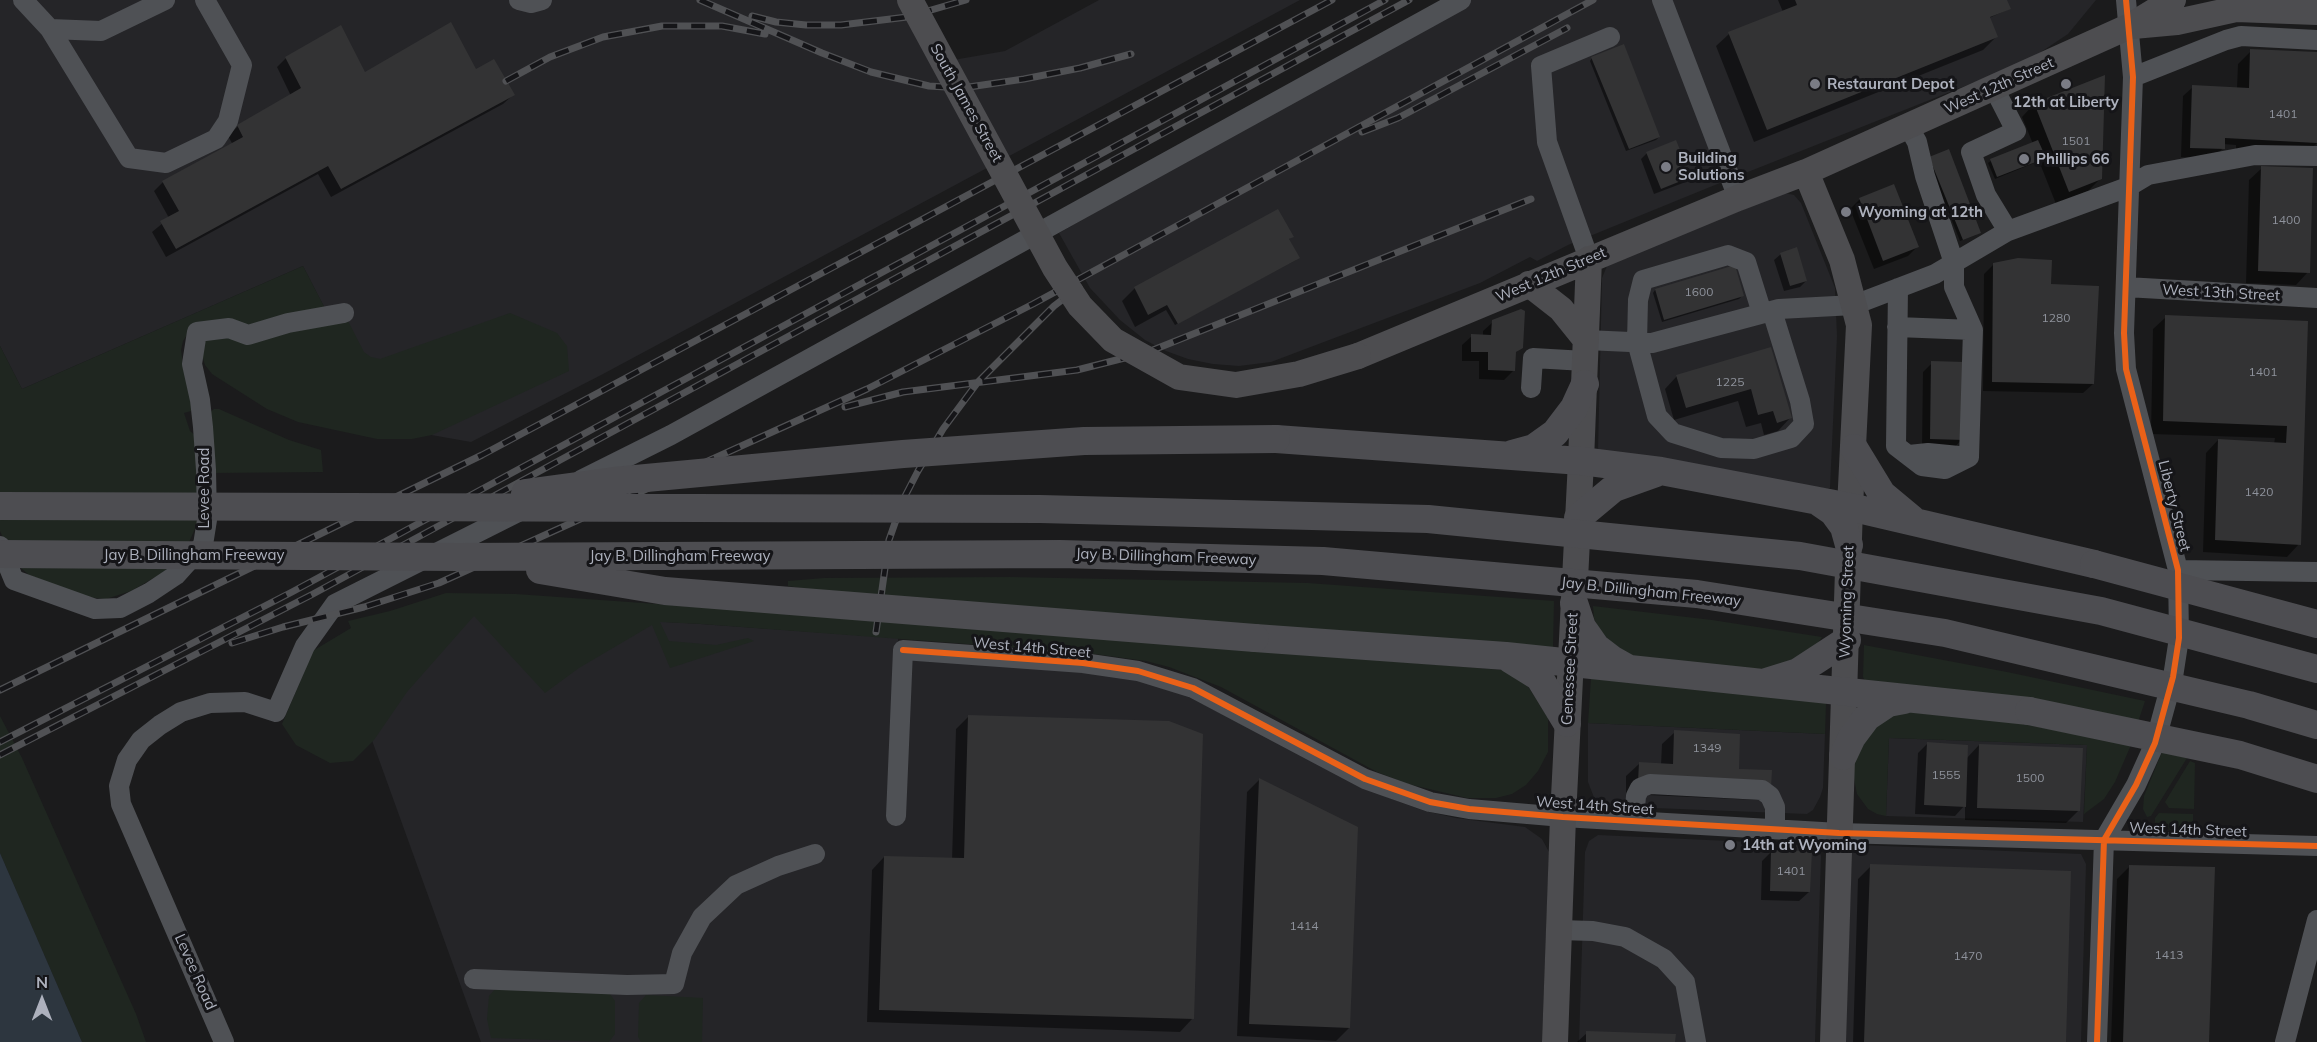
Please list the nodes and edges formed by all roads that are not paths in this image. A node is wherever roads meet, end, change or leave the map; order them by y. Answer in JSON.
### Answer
{"nodes":[{"id":1,"x":23,"y":0,"type":"edge"},
{"id":2,"x":165,"y":0,"type":"edge"},
{"id":3,"x":205,"y":0,"type":"edge"},
{"id":4,"x":519,"y":0,"type":"edge"},
{"id":5,"x":542,"y":0,"type":"edge"},
{"id":6,"x":910,"y":0,"type":"edge"},
{"id":7,"x":1461,"y":0,"type":"edge"},
{"id":8,"x":1662,"y":0,"type":"edge"},
{"id":9,"x":2126,"y":0,"type":"edge"},
{"id":10,"x":2173,"y":0,"type":"edge"},
{"id":11,"x":2310,"y":11,"type":"edge"},
{"id":12,"x":2130,"y":26,"type":"junction"},
{"id":13,"x":50,"y":29,"type":"junction"},
{"id":14,"x":1610,"y":37,"type":"dead end"},
{"id":15,"x":2317,"y":40,"type":"edge"},
{"id":16,"x":2133,"y":77,"type":"junction"},
{"id":17,"x":1994,"y":88,"type":"junction"},
{"id":18,"x":1908,"y":126,"type":"junction"},
{"id":19,"x":2317,"y":156,"type":"edge"},
{"id":20,"x":1806,"y":172,"type":"junction"},
{"id":21,"x":2128,"y":188,"type":"junction"},
{"id":22,"x":1738,"y":198,"type":"junction"},
{"id":23,"x":1022,"y":207,"type":"joint"},
{"id":24,"x":2008,"y":231,"type":"junction"},
{"id":25,"x":1589,"y":259,"type":"junction"},
{"id":26,"x":1954,"y":263,"type":"junction"},
{"id":27,"x":1529,"y":284,"type":"junction"},
{"id":28,"x":2126,"y":287,"type":"junction"},
{"id":29,"x":1898,"y":288,"type":"junction"},
{"id":30,"x":2317,"y":298,"type":"edge"},
{"id":31,"x":1854,"y":305,"type":"junction"},
{"id":32,"x":1767,"y":312,"type":"junction"},
{"id":33,"x":344,"y":314,"type":"dead end"},
{"id":34,"x":1897,"y":327,"type":"junction"},
{"id":35,"x":1973,"y":330,"type":"junction"},
{"id":36,"x":1637,"y":342,"type":"junction"},
{"id":37,"x":1585,"y":362,"type":"junction"},
{"id":38,"x":1531,"y":388,"type":"dead end"},
{"id":39,"x":1854,"y":448,"type":"junction"},
{"id":40,"x":1505,"y":456,"type":"junction"},
{"id":41,"x":1581,"y":461,"type":"junction"},
{"id":42,"x":1661,"y":471,"type":"junction"},
{"id":43,"x":1817,"y":501,"type":"junction"},
{"id":44,"x":0,"y":506,"type":"edge"},
{"id":45,"x":417,"y":507,"type":"junction"},
{"id":46,"x":1850,"y":507,"type":"junction"},
{"id":47,"x":1578,"y":518,"type":"junction"},
{"id":48,"x":1916,"y":523,"type":"junction"},
{"id":49,"x":1849,"y":545,"type":"junction"},
{"id":50,"x":0,"y":546,"type":"edge"},
{"id":51,"x":0,"y":554,"type":"edge"},
{"id":52,"x":458,"y":557,"type":"junction"},
{"id":53,"x":2178,"y":570,"type":"junction"},
{"id":54,"x":2317,"y":572,"type":"edge"},
{"id":55,"x":1574,"y":603,"type":"junction"},
{"id":56,"x":2317,"y":624,"type":"edge"},
{"id":57,"x":1847,"y":640,"type":"junction"},
{"id":58,"x":1506,"y":656,"type":"junction"},
{"id":59,"x":1570,"y":664,"type":"junction"},
{"id":60,"x":2317,"y":669,"type":"edge"},
{"id":61,"x":1631,"y":670,"type":"junction"},
{"id":62,"x":1764,"y":682,"type":"junction"},
{"id":63,"x":1845,"y":692,"type":"junction"},
{"id":64,"x":1910,"y":699,"type":"junction"},
{"id":65,"x":1568,"y":723,"type":"junction"},
{"id":66,"x":2317,"y":725,"type":"edge"},
{"id":67,"x":1843,"y":756,"type":"junction"},
{"id":68,"x":2317,"y":779,"type":"edge"},
{"id":69,"x":896,"y":816,"type":"dead end"},
{"id":70,"x":1563,"y":817,"type":"junction"},
{"id":71,"x":1634,"y":821,"type":"junction"},
{"id":72,"x":1775,"y":829,"type":"junction"},
{"id":73,"x":1839,"y":833,"type":"junction"},
{"id":74,"x":2104,"y":840,"type":"junction"},
{"id":75,"x":2317,"y":846,"type":"edge"},
{"id":76,"x":815,"y":854,"type":"dead end"},
{"id":77,"x":2317,"y":920,"type":"edge"},
{"id":78,"x":1559,"y":930,"type":"junction"},
{"id":79,"x":474,"y":979,"type":"dead end"},
{"id":80,"x":224,"y":1042,"type":"edge"},
{"id":81,"x":1555,"y":1042,"type":"edge"},
{"id":82,"x":1696,"y":1042,"type":"edge"},
{"id":83,"x":1833,"y":1042,"type":"edge"},
{"id":84,"x":2097,"y":1042,"type":"edge"},
{"id":85,"x":2285,"y":1042,"type":"edge"}],
"edges":[{"from":1,"to":13,"type":"street"},
{"from":2,"to":13,"type":"street"},
{"from":3,"to":13,"type":"street"},
{"from":4,"to":5,"type":"street"},
{"from":6,"to":23,"type":"main road","name":"South James Street","bridge":true},
{"from":7,"to":80,"type":"street","name":"Levee Road"},
{"from":8,"to":22,"type":"street"},
{"from":9,"to":12,"type":"street","name":"Liberty Street"},
{"from":10,"to":12,"type":"main road","name":"West 12th Street"},
{"from":11,"to":12,"type":"main road","name":"West 12th Street"},
{"from":12,"to":16,"type":"street","name":"Liberty Street"},
{"from":12,"to":17,"type":"main road","name":"West 12th Street"},
{"from":14,"to":25,"type":"street"},
{"from":15,"to":16,"type":"street"},
{"from":16,"to":21,"type":"street","name":"Liberty Street"},
{"from":17,"to":18,"type":"main road","name":"West 12th Street"},
{"from":17,"to":24,"type":"street"},
{"from":18,"to":20,"type":"main road","name":"West 12th Street"},
{"from":18,"to":26,"type":"street"},
{"from":19,"to":21,"type":"street"},
{"from":20,"to":22,"type":"main road","name":"West 12th Street"},
{"from":20,"to":31,"type":"main road","name":"Wyoming Street"},
{"from":21,"to":24,"type":"street"},
{"from":21,"to":28,"type":"street","name":"Liberty Street"},
{"from":22,"to":25,"type":"main road","name":"West 12th Street"},
{"from":23,"to":27,"type":"main road","name":"West 12th Street","bridge":true},
{"from":24,"to":26,"type":"street"},
{"from":25,"to":27,"type":"main road","name":"West 12th Street"},
{"from":25,"to":37,"type":"main road","name":"Genessee Street"},
{"from":26,"to":29,"type":"street"},
{"from":26,"to":35,"type":"street"},
{"from":27,"to":37,"type":"main road"},
{"from":28,"to":30,"type":"street","name":"West 13th Street"},
{"from":28,"to":53,"type":"street","name":"Liberty Street"},
{"from":29,"to":31,"type":"street"},
{"from":29,"to":34,"type":"street"},
{"from":31,"to":32,"type":"street"},
{"from":31,"to":39,"type":"main road","name":"Wyoming Street"},
{"from":32,"to":36,"type":"street"},
{"from":32,"to":36,"type":"street"},
{"from":32,"to":36,"type":"street"},
{"from":33,"to":50,"type":"street","name":"Levee Road"},
{"from":34,"to":35,"type":"street"},
{"from":34,"to":35,"type":"street"},
{"from":36,"to":37,"type":"street"},
{"from":37,"to":38,"type":"street"},
{"from":37,"to":40,"type":"highway"},
{"from":37,"to":41,"type":"main road","name":"Genessee Street"},
{"from":39,"to":46,"type":"main road","name":"Wyoming Street"},
{"from":39,"to":48,"type":"highway"},
{"from":40,"to":41,"type":"highway"},
{"from":40,"to":45,"type":"highway","bridge":true},
{"from":41,"to":42,"type":"highway"},
{"from":41,"to":47,"type":"main road","name":"Genessee Street"},
{"from":42,"to":43,"type":"highway"},
{"from":42,"to":47,"type":"highway"},
{"from":43,"to":46,"type":"highway"},
{"from":43,"to":49,"type":"highway"},
{"from":44,"to":45,"type":"highway","bridge":true},
{"from":45,"to":60,"type":"highway","bridge":true},
{"from":46,"to":48,"type":"highway"},
{"from":46,"to":49,"type":"main road","name":"Wyoming Street"},
{"from":47,"to":55,"type":"main road","name":"Genessee Street"},
{"from":48,"to":56,"type":"highway","bridge":true},
{"from":49,"to":57,"type":"main road","name":"Wyoming Street"},
{"from":51,"to":52,"type":"highway","name":"Jay B. Dillingham Freeway","bridge":true},
{"from":52,"to":58,"type":"highway","bridge":true},
{"from":52,"to":66,"type":"highway","name":"Jay B. Dillingham Freeway","bridge":true},
{"from":53,"to":54,"type":"street"},
{"from":53,"to":74,"type":"street","name":"Liberty Street"},
{"from":55,"to":59,"type":"main road","name":"Genessee Street"},
{"from":55,"to":61,"type":"highway"},
{"from":57,"to":62,"type":"highway"},
{"from":57,"to":63,"type":"main road","name":"Wyoming Street"},
{"from":58,"to":59,"type":"highway"},
{"from":58,"to":65,"type":"highway"},
{"from":59,"to":61,"type":"highway"},
{"from":59,"to":65,"type":"main road","name":"Genessee Street"},
{"from":61,"to":62,"type":"highway"},
{"from":62,"to":63,"type":"highway"},
{"from":63,"to":64,"type":"highway"},
{"from":63,"to":67,"type":"main road","name":"Wyoming Street"},
{"from":64,"to":67,"type":"highway"},
{"from":64,"to":68,"type":"highway","bridge":true},
{"from":65,"to":70,"type":"main road","name":"Genessee Street"},
{"from":67,"to":73,"type":"main road","name":"Wyoming Street"},
{"from":69,"to":70,"type":"street","name":"West 14th Street"},
{"from":70,"to":71,"type":"street","name":"West 14th Street"},
{"from":70,"to":78,"type":"main road","name":"Genessee Street"},
{"from":71,"to":72,"type":"street","name":"West 14th Street"},
{"from":71,"to":72,"type":"street"},
{"from":72,"to":73,"type":"street","name":"West 14th Street"},
{"from":73,"to":74,"type":"street","name":"West 14th Street"},
{"from":73,"to":83,"type":"main road","name":"Wyoming Street"},
{"from":74,"to":75,"type":"street","name":"West 14th Street"},
{"from":74,"to":84,"type":"street","name":"Liberty Street"},
{"from":76,"to":79,"type":"street"},
{"from":77,"to":85,"type":"street"},
{"from":78,"to":81,"type":"main road","name":"Genessee Street"},
{"from":78,"to":82,"type":"street"}]}
